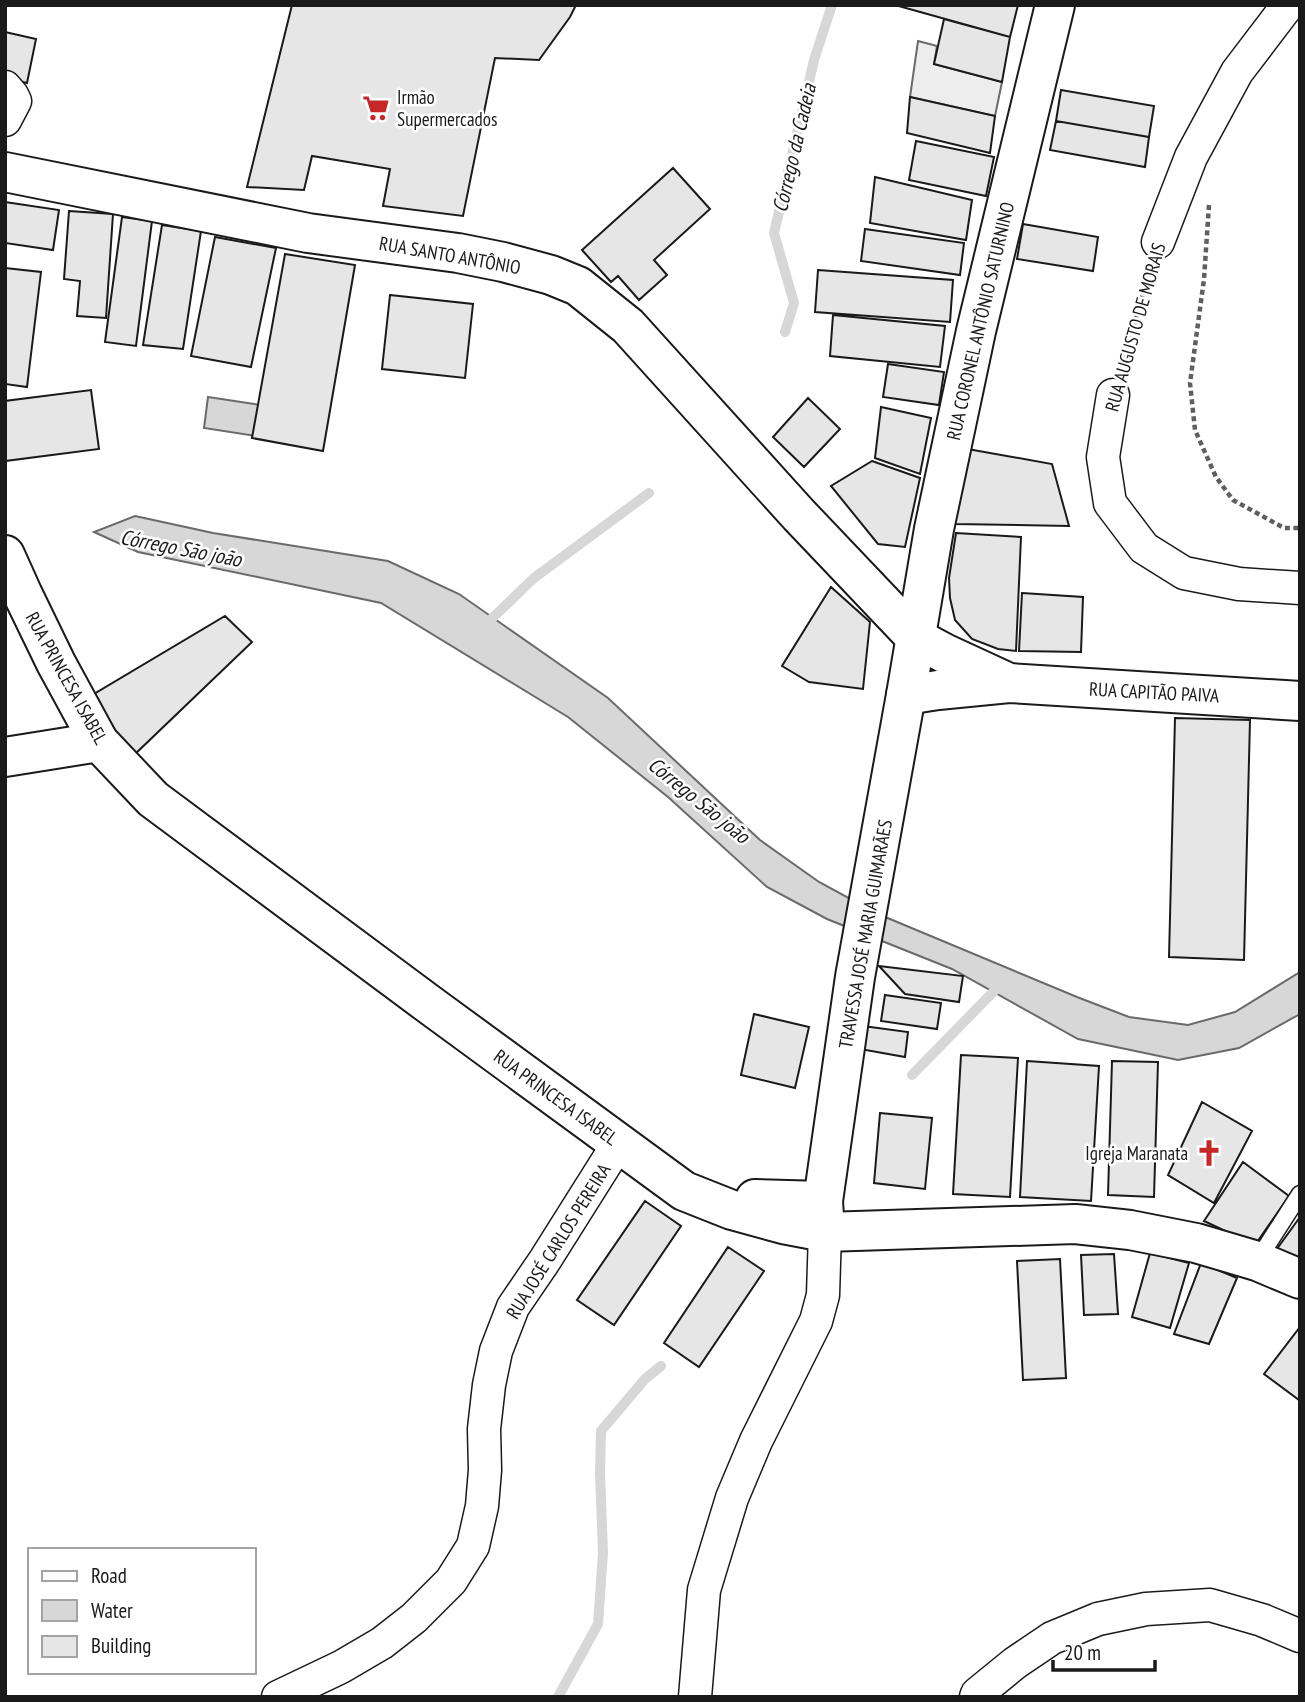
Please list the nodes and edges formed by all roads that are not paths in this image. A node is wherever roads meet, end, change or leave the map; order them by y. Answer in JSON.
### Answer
{"nodes":[{"id":1,"x":1055,"y":5,"type":"edge"},
{"id":2,"x":1288,"y":5,"type":"edge"},
{"id":3,"x":5,"y":88,"type":"edge"},
{"id":4,"x":5,"y":120,"type":"edge"},
{"id":5,"x":5,"y":172,"type":"edge"},
{"id":6,"x":1158,"y":242,"type":"road end"},
{"id":7,"x":1113,"y":395,"type":"road end"},
{"id":8,"x":5,"y":555,"type":"edge"},
{"id":9,"x":1300,"y":588,"type":"edge"},
{"id":10,"x":916,"y":638,"type":"junction"},
{"id":11,"x":1009,"y":682,"type":"junction"},
{"id":12,"x":906,"y":695,"type":"junction"},
{"id":13,"x":1300,"y":701,"type":"edge"},
{"id":14,"x":99,"y":742,"type":"junction"},
{"id":15,"x":5,"y":757,"type":"edge"},
{"id":16,"x":618,"y":1144,"type":"junction"},
{"id":17,"x":1300,"y":1194,"type":"edge"},
{"id":18,"x":824,"y":1216,"type":"junction"},
{"id":19,"x":1257,"y":1261,"type":"junction"},
{"id":20,"x":1300,"y":1279,"type":"edge"},
{"id":21,"x":1300,"y":1636,"type":"edge"},
{"id":22,"x":972,"y":1696,"type":"edge"},
{"id":23,"x":278,"y":1697,"type":"edge"},
{"id":24,"x":695,"y":1697,"type":"edge"},
{"id":25,"x":1009,"y":1697,"type":"edge"}],
"edges":[{"from":1,"to":10,"type":"main road","name":"RUA CORONEL ANTÔNIO SATURNINO"},
{"from":2,"to":6,"type":"street","name":"RUA AUGUSTO DE MORAIS"},
{"from":3,"to":4,"type":"street"},
{"from":5,"to":10,"type":"main road","name":"RUA SANTO ANTÔNIO"},
{"from":7,"to":9,"type":"street","name":"RUA AUGUSTO DE MORAIS"},
{"from":8,"to":14,"type":"main road","name":"RUA PRINCESA ISABEL"},
{"from":10,"to":11,"type":"main road","name":"RUA SANTO ANTÔNIO"},
{"from":10,"to":12,"type":"main road","name":"TRAVESSA JOSÉ MARIA GUIMARÃES"},
{"from":11,"to":12,"type":"main road"},
{"from":11,"to":13,"type":"main road","name":"RUA CAPITÃO PAIVA"},
{"from":12,"to":18,"type":"main road","name":"TRAVESSA JOSÉ MARIA GUIMARÃES"},
{"from":14,"to":15,"type":"main road"},
{"from":14,"to":16,"type":"main road","name":"RUA PRINCESA ISABEL"},
{"from":16,"to":18,"type":"main road","name":"RUA PRINCESA ISABEL"},
{"from":16,"to":23,"type":"street","name":"RUA JOSÉ CARLOS PEREIRA"},
{"from":17,"to":19,"type":"lane"},
{"from":18,"to":19,"type":"main road","name":"RUA PRINCESA ISABEL"},
{"from":18,"to":24,"type":"street"},
{"from":19,"to":20,"type":"main road","name":"RUA PRINCESA ISABEL"},
{"from":21,"to":22,"type":"street"},
{"from":22,"to":25,"type":"street"}]}
